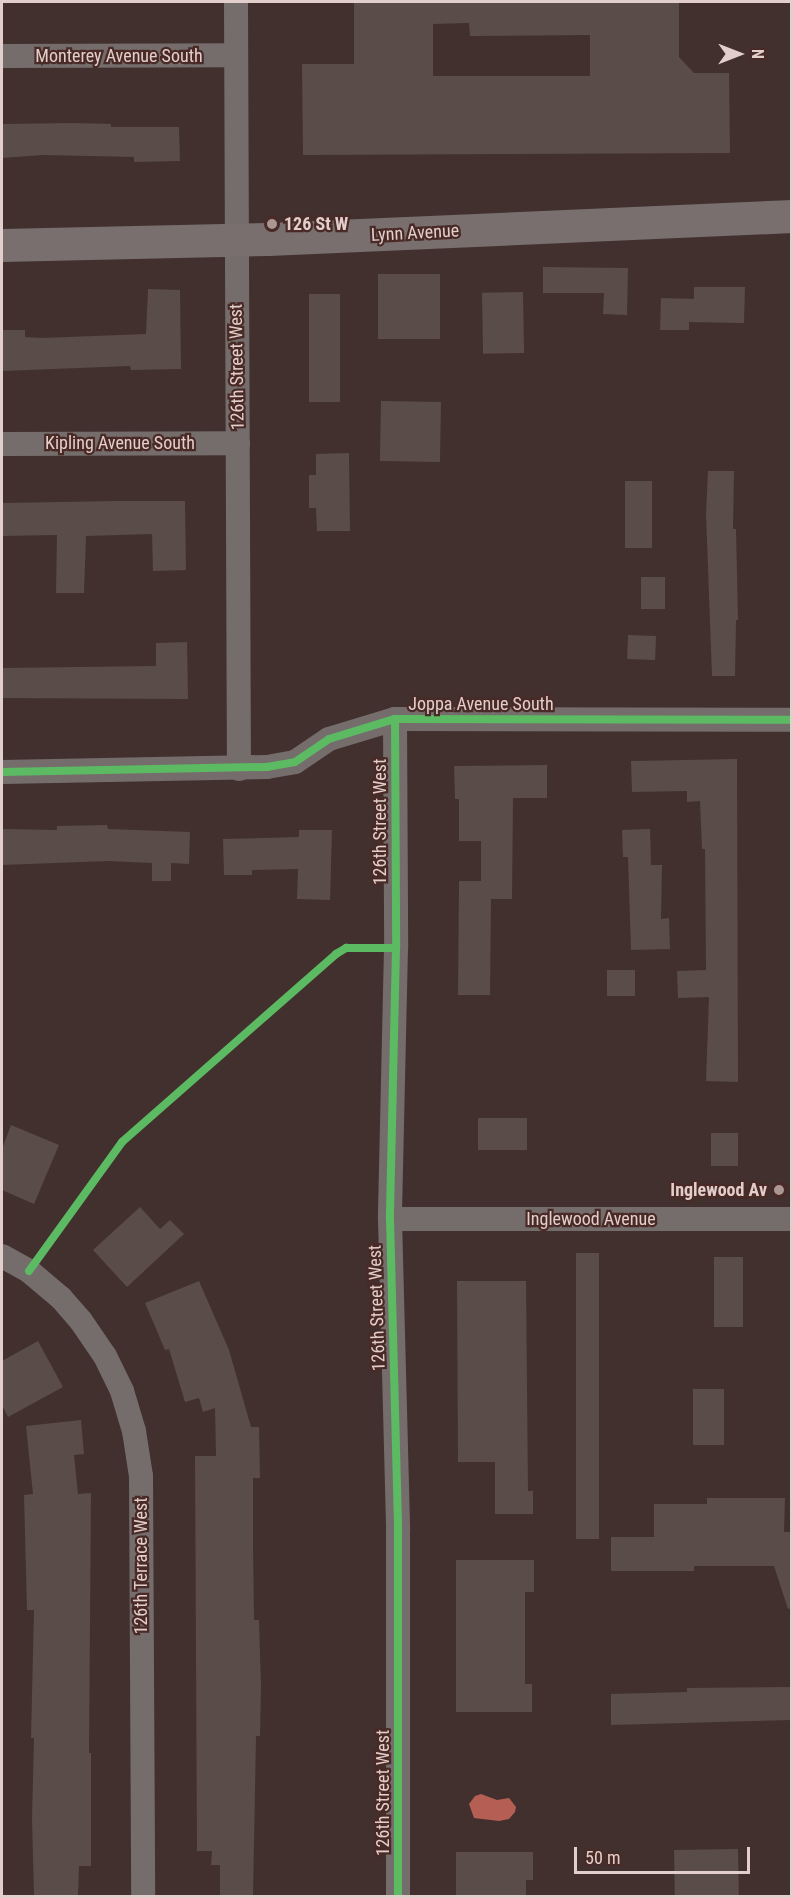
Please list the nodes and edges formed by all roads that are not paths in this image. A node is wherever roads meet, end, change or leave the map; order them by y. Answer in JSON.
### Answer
{"nodes":[{"id":1,"x":236,"y":2,"type":"edge"},
{"id":2,"x":2,"y":56,"type":"edge"},
{"id":3,"x":236,"y":56,"type":"junction"},
{"id":4,"x":792,"y":216,"type":"edge"},
{"id":5,"x":236,"y":239,"type":"junction"},
{"id":6,"x":2,"y":245,"type":"edge"},
{"id":7,"x":238,"y":442,"type":"junction"},
{"id":8,"x":2,"y":444,"type":"edge"},
{"id":9,"x":395,"y":718,"type":"junction"},
{"id":10,"x":792,"y":720,"type":"edge"},
{"id":11,"x":239,"y":769,"type":"junction"},
{"id":12,"x":2,"y":772,"type":"edge"},
{"id":13,"x":390,"y":1219,"type":"junction"},
{"id":14,"x":792,"y":1219,"type":"edge"},
{"id":15,"x":2,"y":1256,"type":"edge"},
{"id":16,"x":143,"y":1896,"type":"edge"},
{"id":17,"x":398,"y":1896,"type":"edge"}],
"edges":[{"from":1,"to":3,"type":"street","name":"126th Street West"},
{"from":2,"to":3,"type":"street","name":"Monterey Avenue South"},
{"from":3,"to":5,"type":"street","name":"126th Street West"},
{"from":4,"to":5,"type":"main road","name":"Lynn Avenue"},
{"from":5,"to":6,"type":"main road","name":"Lynn Avenue"},
{"from":5,"to":7,"type":"street","name":"126th Street West"},
{"from":7,"to":8,"type":"street","name":"Kipling Avenue South"},
{"from":7,"to":11,"type":"street","name":"126th Street West"},
{"from":9,"to":10,"type":"street","name":"Joppa Avenue South"},
{"from":9,"to":11,"type":"street","name":"Joppa Avenue South"},
{"from":9,"to":13,"type":"street","name":"126th Street West"},
{"from":11,"to":12,"type":"street","name":"Joppa Avenue South"},
{"from":13,"to":14,"type":"street","name":"Inglewood Avenue"},
{"from":13,"to":17,"type":"street","name":"126th Street West"},
{"from":15,"to":16,"type":"street","name":"126th Terrace West"}]}
